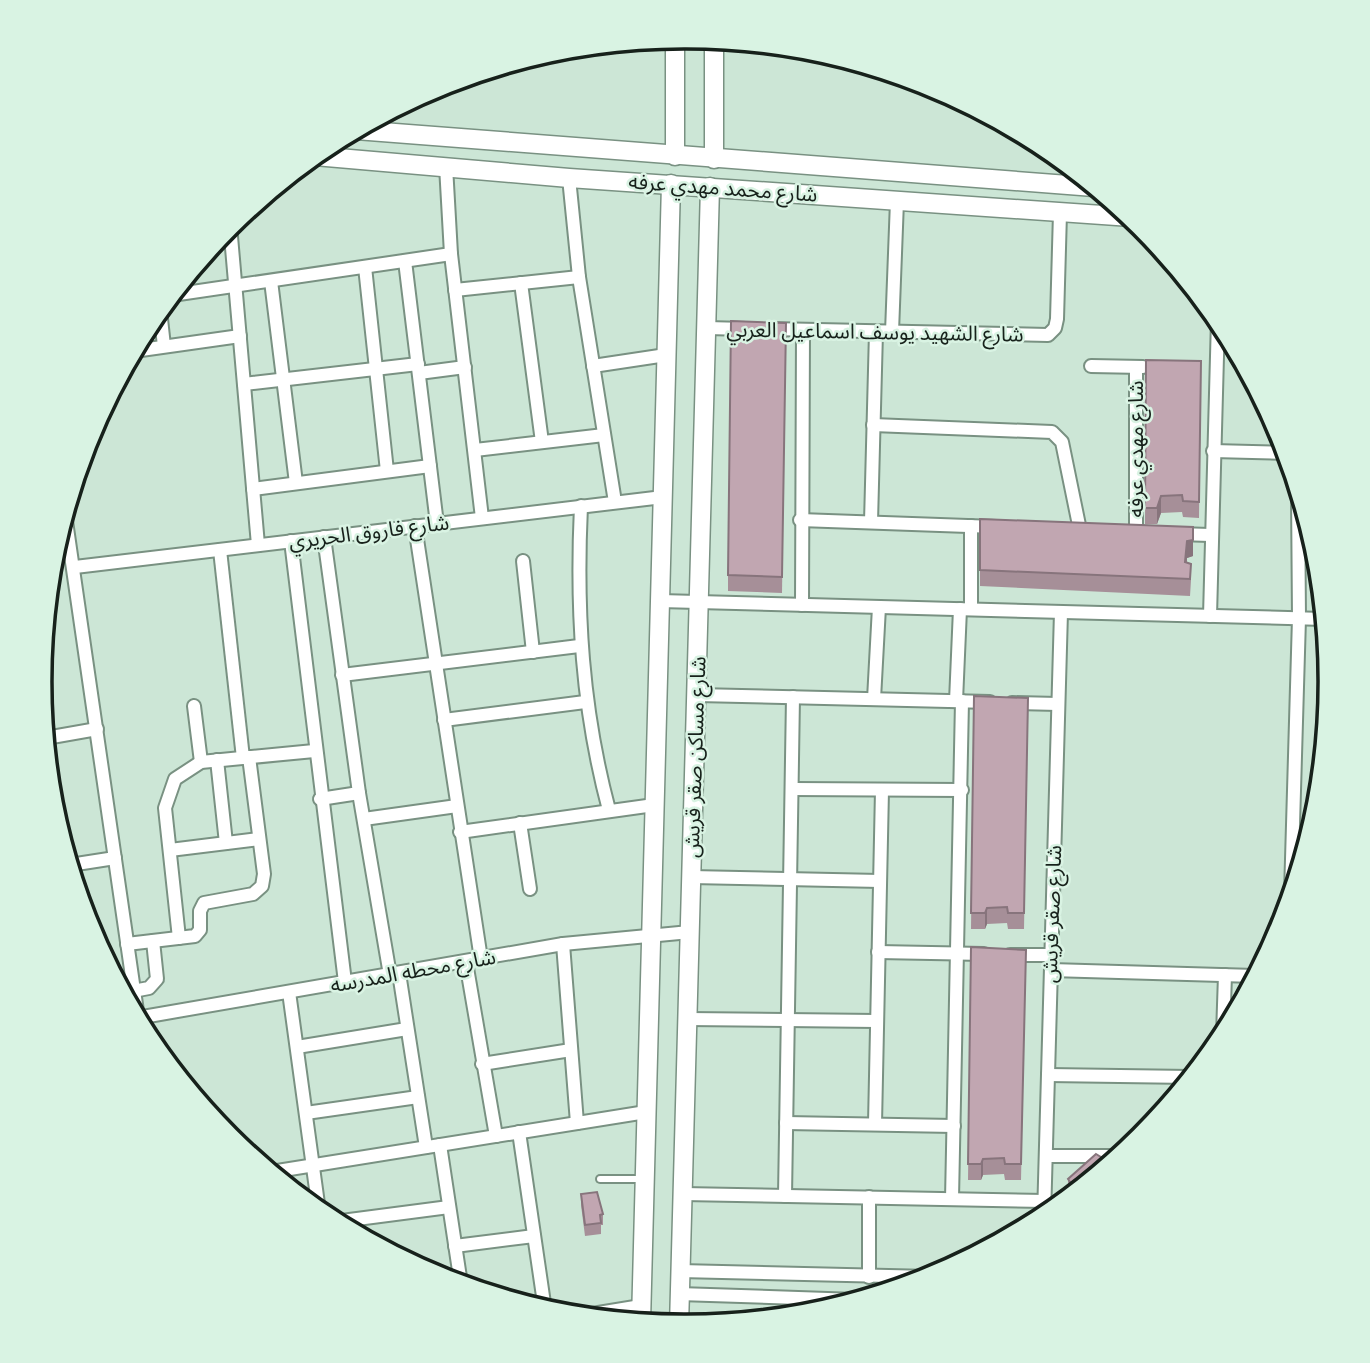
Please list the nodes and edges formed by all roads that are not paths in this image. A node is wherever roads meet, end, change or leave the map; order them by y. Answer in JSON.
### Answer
{"nodes":[{"id":1,"x":675,"y":49,"type":"edge"},
{"id":2,"x":714,"y":50,"type":"edge"},
{"id":3,"x":374,"y":131,"type":"edge"},
{"id":4,"x":541,"y":145,"type":"junction"},
{"id":5,"x":580,"y":149,"type":"junction"},
{"id":6,"x":675,"y":156,"type":"junction"},
{"id":7,"x":332,"y":157,"type":"edge"},
{"id":8,"x":714,"y":159,"type":"junction"},
{"id":9,"x":446,"y":166,"type":"junction"},
{"id":10,"x":529,"y":174,"type":"junction"},
{"id":11,"x":569,"y":178,"type":"junction"},
{"id":12,"x":671,"y":184,"type":"junction"},
{"id":13,"x":1077,"y":186,"type":"edge"},
{"id":14,"x":710,"y":187,"type":"junction"},
{"id":15,"x":897,"y":201,"type":"junction"},
{"id":16,"x":1060,"y":213,"type":"junction"},
{"id":17,"x":1114,"y":217,"type":"edge"},
{"id":18,"x":230,"y":243,"type":"edge"},
{"id":19,"x":452,"y":254,"type":"junction"},
{"id":20,"x":405,"y":261,"type":"junction"},
{"id":21,"x":365,"y":267,"type":"junction"},
{"id":22,"x":579,"y":277,"type":"junction"},
{"id":23,"x":271,"y":281,"type":"junction"},
{"id":24,"x":521,"y":283,"type":"junction"},
{"id":25,"x":235,"y":286,"type":"junction"},
{"id":26,"x":456,"y":290,"type":"junction"},
{"id":27,"x":185,"y":293,"type":"edge"},
{"id":28,"x":162,"y":326,"type":"edge"},
{"id":29,"x":707,"y":328,"type":"junction"},
{"id":30,"x":803,"y":330,"type":"junction"},
{"id":31,"x":876,"y":332,"type":"junction"},
{"id":32,"x":892,"y":332,"type":"junction"},
{"id":33,"x":1214,"y":335,"type":"edge"},
{"id":34,"x":240,"y":336,"type":"junction"},
{"id":35,"x":164,"y":346,"type":"junction"},
{"id":36,"x":147,"y":349,"type":"edge"},
{"id":37,"x":666,"y":355,"type":"junction"},
{"id":38,"x":593,"y":366,"type":"junction"},
{"id":39,"x":1091,"y":366,"type":"dead end"},
{"id":40,"x":465,"y":367,"type":"junction"},
{"id":41,"x":1136,"y":367,"type":"junction"},
{"id":42,"x":1163,"y":367,"type":"edge"},
{"id":43,"x":418,"y":368,"type":"junction"},
{"id":44,"x":376,"y":369,"type":"junction"},
{"id":45,"x":284,"y":379,"type":"junction"},
{"id":46,"x":244,"y":384,"type":"junction"},
{"id":47,"x":873,"y":425,"type":"junction"},
{"id":48,"x":604,"y":435,"type":"junction"},
{"id":49,"x":542,"y":442,"type":"junction"},
{"id":50,"x":475,"y":450,"type":"junction"},
{"id":51,"x":1213,"y":451,"type":"junction"},
{"id":52,"x":1274,"y":453,"type":"edge"},
{"id":53,"x":430,"y":466,"type":"junction"},
{"id":54,"x":387,"y":471,"type":"junction"},
{"id":55,"x":296,"y":483,"type":"junction"},
{"id":56,"x":253,"y":489,"type":"junction"},
{"id":57,"x":663,"y":497,"type":"junction"},
{"id":58,"x":615,"y":502,"type":"junction"},
{"id":59,"x":581,"y":506,"type":"junction"},
{"id":60,"x":482,"y":518,"type":"junction"},
{"id":61,"x":800,"y":520,"type":"junction"},
{"id":62,"x":871,"y":522,"type":"junction"},
{"id":63,"x":437,"y":523,"type":"junction"},
{"id":64,"x":415,"y":526,"type":"junction"},
{"id":65,"x":971,"y":526,"type":"junction"},
{"id":66,"x":1012,"y":528,"type":"edge"},
{"id":67,"x":1298,"y":528,"type":"edge"},
{"id":68,"x":1066,"y":530,"type":"edge"},
{"id":69,"x":1080,"y":530,"type":"junction"},
{"id":70,"x":1094,"y":531,"type":"edge"},
{"id":71,"x":1122,"y":532,"type":"edge"},
{"id":72,"x":1148,"y":533,"type":"junction"},
{"id":73,"x":1210,"y":535,"type":"junction"},
{"id":74,"x":324,"y":537,"type":"junction"},
{"id":75,"x":70,"y":538,"type":"edge"},
{"id":76,"x":291,"y":541,"type":"junction"},
{"id":77,"x":258,"y":545,"type":"junction"},
{"id":78,"x":220,"y":550,"type":"junction"},
{"id":79,"x":523,"y":561,"type":"dead end"},
{"id":80,"x":75,"y":567,"type":"junction"},
{"id":81,"x":660,"y":601,"type":"junction"},
{"id":82,"x":699,"y":602,"type":"junction"},
{"id":83,"x":802,"y":605,"type":"junction"},
{"id":84,"x":879,"y":607,"type":"junction"},
{"id":85,"x":966,"y":609,"type":"junction"},
{"id":86,"x":1061,"y":612,"type":"junction"},
{"id":87,"x":1210,"y":616,"type":"junction"},
{"id":88,"x":1299,"y":618,"type":"junction"},
{"id":89,"x":1314,"y":619,"type":"edge"},
{"id":90,"x":579,"y":646,"type":"junction"},
{"id":91,"x":533,"y":652,"type":"junction"},
{"id":92,"x":435,"y":663,"type":"junction"},
{"id":93,"x":342,"y":675,"type":"junction"},
{"id":94,"x":696,"y":695,"type":"junction"},
{"id":95,"x":793,"y":697,"type":"junction"},
{"id":96,"x":874,"y":699,"type":"junction"},
{"id":97,"x":959,"y":701,"type":"junction"},
{"id":98,"x":585,"y":702,"type":"junction"},
{"id":99,"x":1058,"y":704,"type":"junction"},
{"id":100,"x":194,"y":706,"type":"dead end"},
{"id":101,"x":444,"y":720,"type":"junction"},
{"id":102,"x":97,"y":729,"type":"junction"},
{"id":103,"x":55,"y":736,"type":"edge"},
{"id":104,"x":314,"y":751,"type":"junction"},
{"id":105,"x":246,"y":758,"type":"junction"},
{"id":106,"x":217,"y":760,"type":"junction"},
{"id":107,"x":201,"y":762,"type":"junction"},
{"id":108,"x":793,"y":789,"type":"junction"},
{"id":109,"x":882,"y":789,"type":"junction"},
{"id":110,"x":962,"y":790,"type":"junction"},
{"id":111,"x":359,"y":793,"type":"junction"},
{"id":112,"x":320,"y":799,"type":"junction"},
{"id":113,"x":654,"y":805,"type":"junction"},
{"id":114,"x":457,"y":806,"type":"junction"},
{"id":115,"x":609,"y":810,"type":"junction"},
{"id":116,"x":364,"y":819,"type":"junction"},
{"id":117,"x":520,"y":823,"type":"junction"},
{"id":118,"x":460,"y":832,"type":"junction"},
{"id":119,"x":260,"y":839,"type":"junction"},
{"id":120,"x":226,"y":843,"type":"junction"},
{"id":121,"x":170,"y":850,"type":"junction"},
{"id":122,"x":115,"y":858,"type":"junction"},
{"id":123,"x":1292,"y":858,"type":"edge"},
{"id":124,"x":80,"y":864,"type":"edge"},
{"id":125,"x":691,"y":877,"type":"junction"},
{"id":126,"x":791,"y":879,"type":"junction"},
{"id":127,"x":880,"y":881,"type":"junction"},
{"id":128,"x":530,"y":889,"type":"dead end"},
{"id":129,"x":690,"y":932,"type":"junction"},
{"id":130,"x":651,"y":935,"type":"junction"},
{"id":131,"x":179,"y":938,"type":"junction"},
{"id":132,"x":153,"y":941,"type":"junction"},
{"id":133,"x":127,"y":944,"type":"junction"},
{"id":134,"x":563,"y":944,"type":"junction"},
{"id":135,"x":878,"y":952,"type":"junction"},
{"id":136,"x":958,"y":953,"type":"junction"},
{"id":137,"x":1051,"y":956,"type":"junction"},
{"id":138,"x":481,"y":959,"type":"junction"},
{"id":139,"x":466,"y":962,"type":"junction"},
{"id":140,"x":1051,"y":970,"type":"junction"},
{"id":141,"x":394,"y":974,"type":"junction"},
{"id":142,"x":1225,"y":975,"type":"junction"},
{"id":143,"x":1244,"y":976,"type":"edge"},
{"id":144,"x":345,"y":982,"type":"junction"},
{"id":145,"x":133,"y":990,"type":"joint"},
{"id":146,"x":289,"y":992,"type":"junction"},
{"id":147,"x":1224,"y":1013,"type":"edge"},
{"id":148,"x":148,"y":1016,"type":"edge"},
{"id":149,"x":687,"y":1020,"type":"junction"},
{"id":150,"x":788,"y":1020,"type":"junction"},
{"id":151,"x":877,"y":1021,"type":"junction"},
{"id":152,"x":407,"y":1029,"type":"junction"},
{"id":153,"x":297,"y":1047,"type":"junction"},
{"id":154,"x":571,"y":1049,"type":"junction"},
{"id":155,"x":482,"y":1064,"type":"junction"},
{"id":156,"x":1048,"y":1075,"type":"junction"},
{"id":157,"x":1179,"y":1077,"type":"edge"},
{"id":158,"x":418,"y":1097,"type":"junction"},
{"id":159,"x":646,"y":1112,"type":"junction"},
{"id":160,"x":306,"y":1113,"type":"junction"},
{"id":161,"x":577,"y":1123,"type":"junction"},
{"id":162,"x":786,"y":1123,"type":"junction"},
{"id":163,"x":875,"y":1124,"type":"junction"},
{"id":164,"x":954,"y":1126,"type":"junction"},
{"id":165,"x":519,"y":1132,"type":"junction"},
{"id":166,"x":496,"y":1136,"type":"junction"},
{"id":167,"x":440,"y":1145,"type":"junction"},
{"id":168,"x":426,"y":1147,"type":"junction"},
{"id":169,"x":1046,"y":1156,"type":"junction"},
{"id":170,"x":1103,"y":1156,"type":"edge"},
{"id":171,"x":313,"y":1165,"type":"junction"},
{"id":172,"x":284,"y":1170,"type":"edge"},
{"id":173,"x":600,"y":1178,"type":"dead end"},
{"id":174,"x":644,"y":1179,"type":"junction"},
{"id":175,"x":682,"y":1194,"type":"junction"},
{"id":176,"x":317,"y":1195,"type":"edge"},
{"id":177,"x":785,"y":1196,"type":"junction"},
{"id":178,"x":869,"y":1197,"type":"junction"},
{"id":179,"x":952,"y":1199,"type":"junction"},
{"id":180,"x":1045,"y":1201,"type":"joint"},
{"id":181,"x":449,"y":1207,"type":"junction"},
{"id":182,"x":354,"y":1219,"type":"edge"},
{"id":183,"x":534,"y":1236,"type":"junction"},
{"id":184,"x":455,"y":1246,"type":"junction"},
{"id":185,"x":680,"y":1271,"type":"junction"},
{"id":186,"x":459,"y":1272,"type":"edge"},
{"id":187,"x":869,"y":1277,"type":"junction"},
{"id":188,"x":896,"y":1277,"type":"edge"},
{"id":189,"x":679,"y":1294,"type":"junction"},
{"id":190,"x":543,"y":1297,"type":"edge"},
{"id":191,"x":821,"y":1299,"type":"edge"},
{"id":192,"x":641,"y":1313,"type":"edge"},
{"id":193,"x":678,"y":1314,"type":"edge"}],
"edges":[{"from":1,"to":6,"type":"street"},
{"from":2,"to":8,"type":"street"},
{"from":3,"to":4,"type":"street","name":"شارع محمد مهدي عرفه"},
{"from":4,"to":5,"type":"street","name":"شارع محمد مهدي عرفه"},
{"from":4,"to":10,"type":"street"},
{"from":5,"to":6,"type":"street","name":"شارع محمد مهدي عرفه"},
{"from":5,"to":11,"type":"street"},
{"from":6,"to":8,"type":"street","name":"شارع محمد مهدي عرفه"},
{"from":7,"to":9,"type":"street","name":"شارع محمد مهدي عرفه"},
{"from":8,"to":13,"type":"street","name":"شارع محمد مهدي عرفه"},
{"from":9,"to":10,"type":"street","name":"شارع محمد مهدي عرفه"},
{"from":9,"to":19,"type":"street"},
{"from":10,"to":11,"type":"street","name":"شارع محمد مهدي عرفه"},
{"from":11,"to":12,"type":"street","name":"شارع محمد مهدي عرفه"},
{"from":11,"to":22,"type":"street"},
{"from":12,"to":14,"type":"street","name":"شارع محمد مهدي عرفه"},
{"from":12,"to":37,"type":"street","name":"شارع مساكن صقر قريش"},
{"from":14,"to":15,"type":"street","name":"شارع محمد مهدي عرفه"},
{"from":14,"to":29,"type":"street","name":"شارع مساكن صقر قريش"},
{"from":15,"to":16,"type":"street","name":"شارع محمد مهدي عرفه"},
{"from":15,"to":32,"type":"street"},
{"from":16,"to":17,"type":"street","name":"شارع محمد مهدي عرفه"},
{"from":16,"to":32,"type":"street","name":"شارع الشهيد يوسف اسماعيل العربي"},
{"from":18,"to":25,"type":"street"},
{"from":19,"to":20,"type":"street"},
{"from":19,"to":26,"type":"street"},
{"from":20,"to":21,"type":"street"},
{"from":20,"to":43,"type":"street"},
{"from":21,"to":23,"type":"street"},
{"from":21,"to":44,"type":"street"},
{"from":22,"to":24,"type":"street"},
{"from":22,"to":38,"type":"street"},
{"from":23,"to":25,"type":"street"},
{"from":23,"to":45,"type":"street"},
{"from":24,"to":26,"type":"street"},
{"from":24,"to":49,"type":"street"},
{"from":25,"to":27,"type":"street"},
{"from":25,"to":34,"type":"street"},
{"from":26,"to":40,"type":"street"},
{"from":28,"to":35,"type":"street"},
{"from":29,"to":30,"type":"street","name":"شارع الشهيد يوسف اسماعيل العربي"},
{"from":29,"to":82,"type":"street","name":"شارع مساكن صقر قريش"},
{"from":30,"to":31,"type":"street","name":"شارع الشهيد يوسف اسماعيل العربي"},
{"from":30,"to":61,"type":"street"},
{"from":31,"to":32,"type":"street","name":"شارع الشهيد يوسف اسماعيل العربي"},
{"from":31,"to":47,"type":"street"},
{"from":33,"to":51,"type":"street"},
{"from":34,"to":35,"type":"street"},
{"from":34,"to":46,"type":"street"},
{"from":35,"to":36,"type":"street"},
{"from":37,"to":38,"type":"street"},
{"from":37,"to":57,"type":"street","name":"شارع مساكن صقر قريش"},
{"from":38,"to":48,"type":"street"},
{"from":39,"to":41,"type":"street"},
{"from":40,"to":43,"type":"street"},
{"from":40,"to":50,"type":"street"},
{"from":41,"to":42,"type":"street"},
{"from":41,"to":72,"type":"street","name":"شارع مهدي عرفه"},
{"from":43,"to":44,"type":"street"},
{"from":43,"to":53,"type":"street"},
{"from":44,"to":45,"type":"street"},
{"from":44,"to":54,"type":"street"},
{"from":45,"to":46,"type":"street"},
{"from":45,"to":55,"type":"street"},
{"from":46,"to":56,"type":"street"},
{"from":47,"to":62,"type":"street"},
{"from":47,"to":69,"type":"street"},
{"from":48,"to":49,"type":"street"},
{"from":48,"to":58,"type":"street"},
{"from":49,"to":50,"type":"street"},
{"from":50,"to":60,"type":"street"},
{"from":51,"to":52,"type":"street"},
{"from":51,"to":73,"type":"street"},
{"from":53,"to":54,"type":"street"},
{"from":53,"to":63,"type":"street"},
{"from":54,"to":55,"type":"street"},
{"from":55,"to":56,"type":"street"},
{"from":56,"to":77,"type":"street"},
{"from":57,"to":58,"type":"street","name":"شارع فاروق الحريري"},
{"from":57,"to":81,"type":"street","name":"شارع مساكن صقر قريش"},
{"from":58,"to":59,"type":"street","name":"شارع فاروق الحريري"},
{"from":59,"to":60,"type":"street","name":"شارع فاروق الحريري"},
{"from":59,"to":90,"type":"street"},
{"from":60,"to":63,"type":"street","name":"شارع فاروق الحريري"},
{"from":61,"to":62,"type":"street"},
{"from":61,"to":83,"type":"street"},
{"from":62,"to":65,"type":"street"},
{"from":63,"to":64,"type":"street","name":"شارع فاروق الحريري"},
{"from":64,"to":74,"type":"street","name":"شارع فاروق الحريري"},
{"from":64,"to":92,"type":"street"},
{"from":65,"to":66,"type":"street"},
{"from":65,"to":85,"type":"street"},
{"from":67,"to":88,"type":"street"},
{"from":68,"to":69,"type":"street"},
{"from":69,"to":70,"type":"street"},
{"from":71,"to":72,"type":"street"},
{"from":72,"to":73,"type":"street"},
{"from":73,"to":87,"type":"street"},
{"from":74,"to":76,"type":"street","name":"شارع فاروق الحريري"},
{"from":74,"to":93,"type":"street"},
{"from":75,"to":80,"type":"street"},
{"from":76,"to":77,"type":"street","name":"شارع فاروق الحريري"},
{"from":76,"to":104,"type":"street"},
{"from":77,"to":78,"type":"street","name":"شارع فاروق الحريري"},
{"from":78,"to":80,"type":"street","name":"شارع فاروق الحريري"},
{"from":78,"to":105,"type":"street"},
{"from":79,"to":91,"type":"street"},
{"from":80,"to":102,"type":"street"},
{"from":81,"to":82,"type":"street"},
{"from":81,"to":113,"type":"street","name":"شارع مساكن صقر قريش"},
{"from":82,"to":83,"type":"street"},
{"from":82,"to":94,"type":"street","name":"شارع مساكن صقر قريش"},
{"from":83,"to":84,"type":"street"},
{"from":84,"to":85,"type":"street"},
{"from":84,"to":96,"type":"street"},
{"from":85,"to":86,"type":"street"},
{"from":85,"to":97,"type":"street"},
{"from":86,"to":87,"type":"street"},
{"from":86,"to":99,"type":"street","name":"شارع صقر قريش"},
{"from":87,"to":88,"type":"street"},
{"from":88,"to":89,"type":"street"},
{"from":88,"to":123,"type":"street"},
{"from":90,"to":91,"type":"street"},
{"from":90,"to":98,"type":"street"},
{"from":91,"to":92,"type":"street"},
{"from":92,"to":93,"type":"street"},
{"from":92,"to":101,"type":"street"},
{"from":93,"to":111,"type":"street"},
{"from":94,"to":95,"type":"street"},
{"from":94,"to":125,"type":"street","name":"شارع مساكن صقر قريش"},
{"from":95,"to":96,"type":"street"},
{"from":95,"to":108,"type":"street"},
{"from":96,"to":97,"type":"street"},
{"from":97,"to":99,"type":"street"},
{"from":97,"to":110,"type":"street"},
{"from":98,"to":101,"type":"street"},
{"from":98,"to":115,"type":"street"},
{"from":99,"to":137,"type":"street","name":"شارع صقر قريش"},
{"from":100,"to":107,"type":"street"},
{"from":101,"to":114,"type":"street"},
{"from":102,"to":103,"type":"street"},
{"from":102,"to":122,"type":"street"},
{"from":104,"to":105,"type":"street"},
{"from":104,"to":112,"type":"street"},
{"from":105,"to":106,"type":"street"},
{"from":105,"to":119,"type":"street"},
{"from":106,"to":107,"type":"street"},
{"from":106,"to":120,"type":"street"},
{"from":107,"to":121,"type":"street"},
{"from":108,"to":109,"type":"street"},
{"from":108,"to":126,"type":"street"},
{"from":109,"to":110,"type":"street"},
{"from":109,"to":127,"type":"street"},
{"from":110,"to":136,"type":"street"},
{"from":111,"to":112,"type":"street"},
{"from":111,"to":116,"type":"street"},
{"from":112,"to":144,"type":"street"},
{"from":113,"to":115,"type":"street"},
{"from":113,"to":130,"type":"street","name":"شارع مساكن صقر قريش"},
{"from":114,"to":116,"type":"street"},
{"from":114,"to":118,"type":"street"},
{"from":115,"to":117,"type":"street"},
{"from":116,"to":141,"type":"street"},
{"from":117,"to":118,"type":"street"},
{"from":117,"to":128,"type":"street"},
{"from":118,"to":138,"type":"street"},
{"from":119,"to":120,"type":"street"},
{"from":119,"to":131,"type":"street"},
{"from":120,"to":121,"type":"street"},
{"from":121,"to":131,"type":"street"},
{"from":122,"to":124,"type":"street"},
{"from":122,"to":133,"type":"street"},
{"from":125,"to":126,"type":"street"},
{"from":125,"to":129,"type":"street","name":"شارع مساكن صقر قريش"},
{"from":126,"to":127,"type":"street"},
{"from":126,"to":150,"type":"street"},
{"from":127,"to":135,"type":"street"},
{"from":129,"to":130,"type":"street","name":"شارع محطه المدرسه"},
{"from":129,"to":149,"type":"street","name":"شارع مساكن صقر قريش"},
{"from":130,"to":134,"type":"street","name":"شارع محطه المدرسه"},
{"from":130,"to":159,"type":"street","name":"شارع مساكن صقر قريش"},
{"from":131,"to":132,"type":"street"},
{"from":132,"to":133,"type":"street"},
{"from":132,"to":145,"type":"street"},
{"from":133,"to":145,"type":"street"},
{"from":134,"to":138,"type":"street","name":"شارع محطه المدرسه"},
{"from":134,"to":154,"type":"street"},
{"from":135,"to":136,"type":"street"},
{"from":135,"to":151,"type":"street"},
{"from":136,"to":137,"type":"street"},
{"from":136,"to":164,"type":"street"},
{"from":137,"to":140,"type":"street","name":"شارع صقر قريش"},
{"from":138,"to":139,"type":"street","name":"شارع محطه المدرسه"},
{"from":139,"to":141,"type":"street","name":"شارع محطه المدرسه"},
{"from":139,"to":155,"type":"street"},
{"from":140,"to":142,"type":"street"},
{"from":140,"to":156,"type":"street","name":"شارع صقر قريش"},
{"from":141,"to":144,"type":"street","name":"شارع محطه المدرسه"},
{"from":141,"to":152,"type":"street"},
{"from":142,"to":143,"type":"street"},
{"from":142,"to":147,"type":"street"},
{"from":144,"to":146,"type":"street","name":"شارع محطه المدرسه"},
{"from":146,"to":148,"type":"street","name":"شارع محطه المدرسه"},
{"from":146,"to":153,"type":"street"},
{"from":149,"to":150,"type":"street"},
{"from":149,"to":175,"type":"street","name":"شارع مساكن صقر قريش"},
{"from":150,"to":151,"type":"street"},
{"from":150,"to":162,"type":"street"},
{"from":151,"to":163,"type":"street"},
{"from":152,"to":153,"type":"street"},
{"from":152,"to":158,"type":"street"},
{"from":153,"to":160,"type":"street"},
{"from":154,"to":155,"type":"street"},
{"from":154,"to":161,"type":"street"},
{"from":155,"to":166,"type":"street"},
{"from":156,"to":157,"type":"street"},
{"from":156,"to":169,"type":"street","name":"شارع صقر قريش"},
{"from":158,"to":160,"type":"street"},
{"from":158,"to":168,"type":"street"},
{"from":159,"to":161,"type":"street"},
{"from":159,"to":174,"type":"street","name":"شارع مساكن صقر قريش"},
{"from":160,"to":171,"type":"street"},
{"from":161,"to":165,"type":"street"},
{"from":162,"to":163,"type":"street"},
{"from":162,"to":177,"type":"street"},
{"from":163,"to":164,"type":"street"},
{"from":164,"to":179,"type":"street"},
{"from":165,"to":166,"type":"street"},
{"from":165,"to":183,"type":"street"},
{"from":166,"to":167,"type":"street"},
{"from":167,"to":168,"type":"street"},
{"from":167,"to":181,"type":"street"},
{"from":168,"to":171,"type":"street"},
{"from":169,"to":170,"type":"street"},
{"from":169,"to":180,"type":"street","name":"شارع صقر قريش"},
{"from":171,"to":172,"type":"street"},
{"from":171,"to":176,"type":"street"},
{"from":173,"to":174,"type":"lane"},
{"from":174,"to":192,"type":"street","name":"شارع مساكن صقر قريش"},
{"from":175,"to":177,"type":"street"},
{"from":175,"to":185,"type":"street","name":"شارع مساكن صقر قريش"},
{"from":177,"to":178,"type":"street"},
{"from":178,"to":179,"type":"street"},
{"from":178,"to":187,"type":"street"},
{"from":179,"to":180,"type":"street"},
{"from":181,"to":182,"type":"street"},
{"from":181,"to":184,"type":"street"},
{"from":183,"to":184,"type":"street"},
{"from":183,"to":190,"type":"street"},
{"from":184,"to":186,"type":"street"},
{"from":185,"to":187,"type":"street"},
{"from":185,"to":189,"type":"street","name":"شارع مساكن صقر قريش"},
{"from":187,"to":188,"type":"street"},
{"from":189,"to":191,"type":"street"},
{"from":189,"to":193,"type":"street","name":"شارع مساكن صقر قريش"}]}
